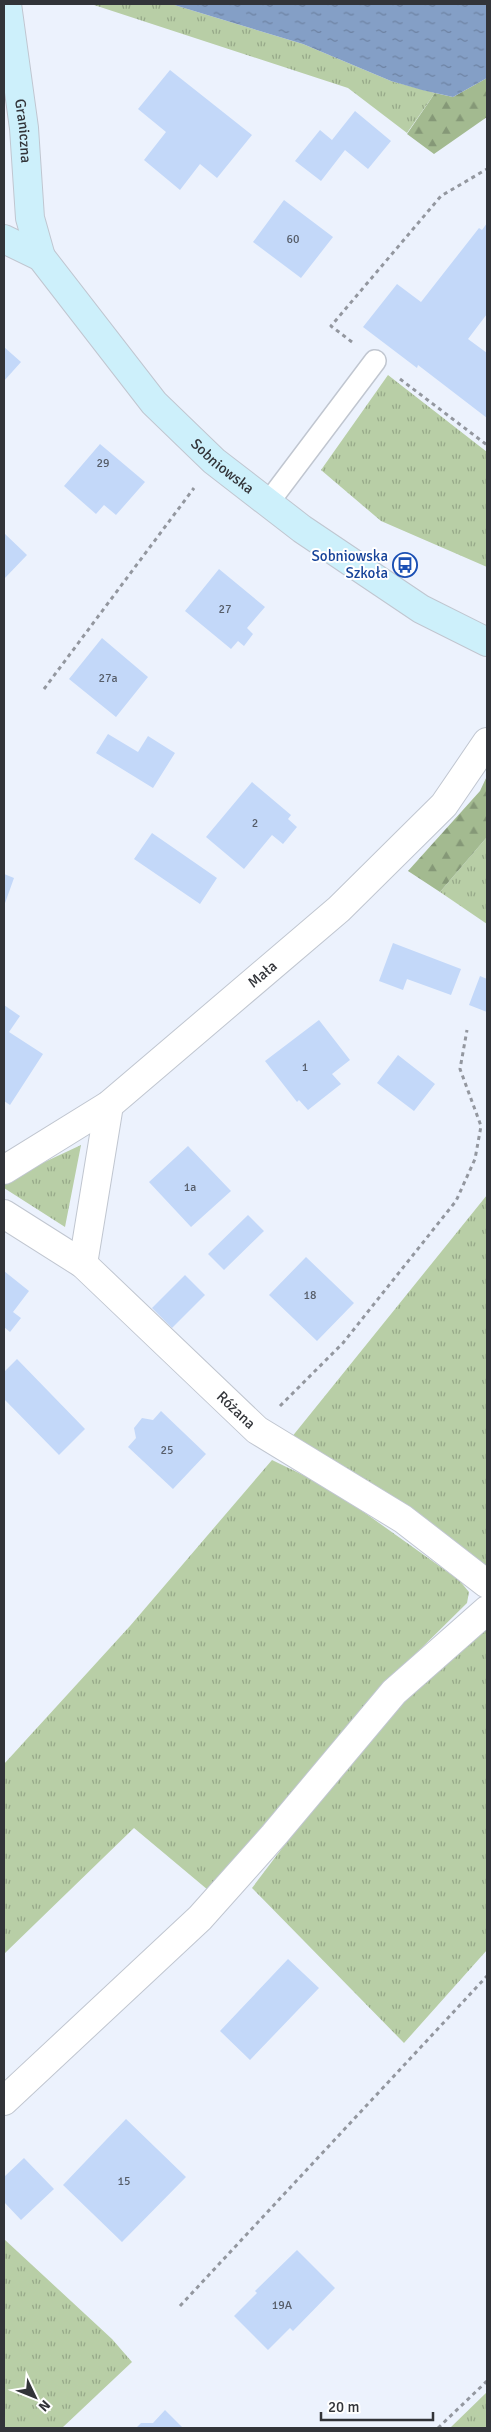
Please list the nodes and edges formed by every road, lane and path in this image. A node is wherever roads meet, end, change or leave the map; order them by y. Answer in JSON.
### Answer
{"nodes":[{"id":1,"x":7,"y":4,"type":"edge"},
{"id":2,"x":487,"y":169,"type":"edge"},
{"id":3,"x":4,"y":239,"type":"edge"},
{"id":4,"x":41,"y":257,"type":"junction"},
{"id":5,"x":375,"y":361,"type":"junction"},
{"id":6,"x":487,"y":446,"type":"edge"},
{"id":7,"x":214,"y":461,"type":"junction"},
{"id":8,"x":268,"y":503,"type":"junction"},
{"id":9,"x":487,"y":642,"type":"edge"},
{"id":10,"x":44,"y":689,"type":"dead end"},
{"id":11,"x":487,"y":742,"type":"edge"},
{"id":12,"x":467,"y":1030,"type":"dead end"},
{"id":13,"x":108,"y":1105,"type":"junction"},
{"id":14,"x":4,"y":1170,"type":"edge"},
{"id":15,"x":4,"y":1214,"type":"edge"},
{"id":16,"x":83,"y":1264,"type":"junction"},
{"id":17,"x":257,"y":1430,"type":"junction"},
{"id":18,"x":487,"y":1582,"type":"edge"},
{"id":19,"x":487,"y":1610,"type":"edge"},
{"id":20,"x":487,"y":1976,"type":"edge"},
{"id":21,"x":4,"y":2101,"type":"edge"},
{"id":22,"x":180,"y":2306,"type":"dead end"},
{"id":23,"x":487,"y":2380,"type":"edge"},
{"id":24,"x":438,"y":2428,"type":"edge"}],
"edges":[{"from":1,"to":4,"type":"street","name":"Graniczna"},
{"from":2,"to":5,"type":"path"},
{"from":3,"to":4,"type":"street","name":"Sobniowska"},
{"from":4,"to":7,"type":"street","name":"Sobniowska"},
{"from":5,"to":6,"type":"path"},
{"from":5,"to":8,"type":"lane"},
{"from":7,"to":8,"type":"street","name":"Sobniowska"},
{"from":7,"to":10,"type":"path"},
{"from":8,"to":9,"type":"street","name":"Sobniowska"},
{"from":11,"to":13,"type":"street","name":"Mała"},
{"from":12,"to":17,"type":"path"},
{"from":13,"to":14,"type":"street","name":"Mała"},
{"from":13,"to":16,"type":"street"},
{"from":15,"to":16,"type":"street","name":"Różana"},
{"from":16,"to":17,"type":"street","name":"Różana"},
{"from":17,"to":18,"type":"street","name":"Różana"},
{"from":19,"to":21,"type":"street"},
{"from":20,"to":22,"type":"path"},
{"from":23,"to":24,"type":"path"}]}
